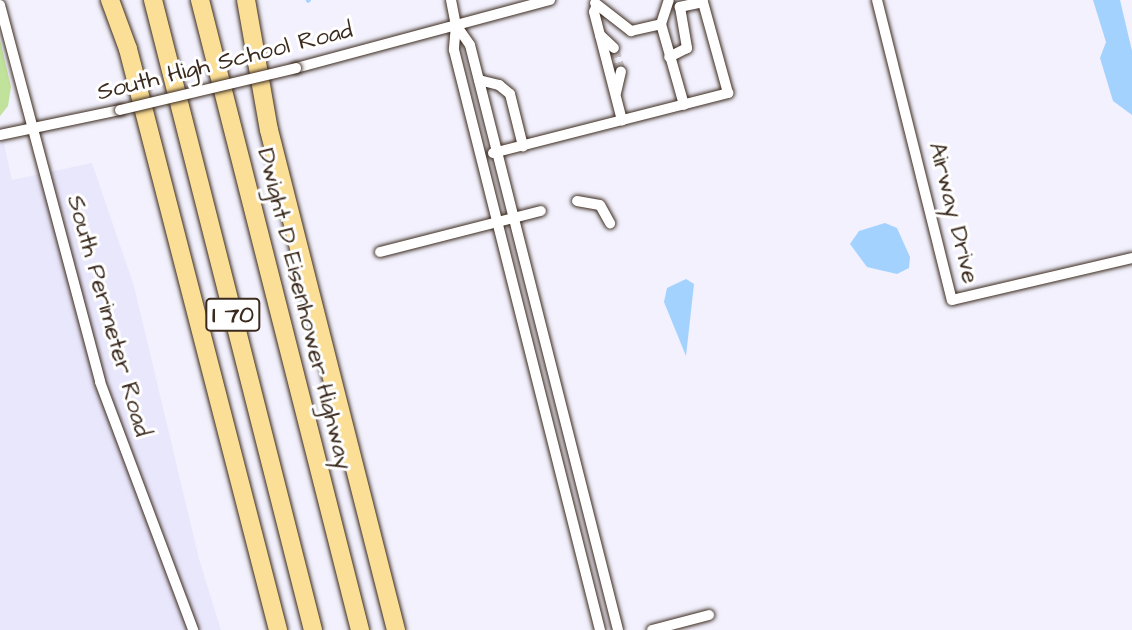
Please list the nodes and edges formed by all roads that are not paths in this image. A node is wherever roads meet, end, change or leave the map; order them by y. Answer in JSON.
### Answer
{"nodes":[{"id":1,"x":110,"y":0,"type":"edge"},
{"id":2,"x":153,"y":0,"type":"edge"},
{"id":3,"x":200,"y":0,"type":"edge"},
{"id":4,"x":246,"y":0,"type":"edge"},
{"id":5,"x":451,"y":0,"type":"edge"},
{"id":6,"x":550,"y":0,"type":"edge"},
{"id":7,"x":669,"y":0,"type":"edge"},
{"id":8,"x":877,"y":0,"type":"edge"},
{"id":9,"x":596,"y":3,"type":"edge"},
{"id":10,"x":0,"y":5,"type":"edge"},
{"id":11,"x":661,"y":24,"type":"junction"},
{"id":12,"x":456,"y":25,"type":"junction"},
{"id":13,"x":600,"y":35,"type":"junction"},
{"id":14,"x":614,"y":48,"type":"tunnel mouth"},
{"id":15,"x":669,"y":57,"type":"junction"},
{"id":16,"x":621,"y":72,"type":"tunnel mouth"},
{"id":17,"x":479,"y":80,"type":"junction"},
{"id":18,"x":615,"y":95,"type":"junction"},
{"id":19,"x":684,"y":105,"type":"junction"},
{"id":20,"x":622,"y":120,"type":"junction"},
{"id":21,"x":34,"y":128,"type":"junction"},
{"id":22,"x":0,"y":135,"type":"edge"},
{"id":23,"x":523,"y":146,"type":"junction"},
{"id":24,"x":497,"y":152,"type":"junction"},
{"id":25,"x":480,"y":157,"type":"junction"},
{"id":26,"x":578,"y":201,"type":"dead end"},
{"id":27,"x":541,"y":211,"type":"dead end"},
{"id":28,"x":513,"y":218,"type":"junction"},
{"id":29,"x":497,"y":222,"type":"junction"},
{"id":30,"x":610,"y":223,"type":"dead end"},
{"id":31,"x":380,"y":253,"type":"dead end"},
{"id":32,"x":1132,"y":258,"type":"edge"},
{"id":33,"x":709,"y":615,"type":"dead end"},
{"id":34,"x":193,"y":630,"type":"edge"},
{"id":35,"x":278,"y":630,"type":"edge"},
{"id":36,"x":313,"y":630,"type":"edge"},
{"id":37,"x":360,"y":630,"type":"edge"},
{"id":38,"x":396,"y":630,"type":"edge"},
{"id":39,"x":600,"y":630,"type":"edge"},
{"id":40,"x":618,"y":630,"type":"edge"},
{"id":41,"x":652,"y":630,"type":"edge"}],
"edges":[{"from":1,"to":35,"type":"highway"},
{"from":2,"to":36,"type":"highway","number":"I 70"},
{"from":3,"to":37,"type":"highway","name":"Dwight D Eisenhower Highway","number":"I 70"},
{"from":4,"to":38,"type":"highway"},
{"from":5,"to":12,"type":"street"},
{"from":6,"to":12,"type":"street","name":"South High School Road"},
{"from":7,"to":11,"type":"street"},
{"from":8,"to":32,"type":"street","name":"Airway Drive"},
{"from":9,"to":11,"type":"street"},
{"from":9,"to":13,"type":"street"},
{"from":10,"to":21,"type":"street"},
{"from":11,"to":15,"type":"street"},
{"from":12,"to":17,"type":"street"},
{"from":12,"to":21,"type":"street","name":"South High School Road","bridge":true},
{"from":12,"to":25,"type":"street"},
{"from":13,"to":14,"type":"street"},
{"from":13,"to":18,"type":"street"},
{"from":15,"to":19,"type":"street"},
{"from":15,"to":19,"type":"street"},
{"from":16,"to":18,"type":"street"},
{"from":17,"to":23,"type":"street"},
{"from":17,"to":24,"type":"street"},
{"from":18,"to":20,"type":"street"},
{"from":19,"to":20,"type":"street"},
{"from":20,"to":23,"type":"street"},
{"from":21,"to":22,"type":"street","name":"South High School Road"},
{"from":21,"to":34,"type":"street","name":"South Perimeter Road"},
{"from":23,"to":24,"type":"street"},
{"from":24,"to":25,"type":"street"},
{"from":24,"to":28,"type":"street"},
{"from":25,"to":29,"type":"street"},
{"from":26,"to":30,"type":"street"},
{"from":27,"to":28,"type":"street"},
{"from":28,"to":29,"type":"street"},
{"from":28,"to":40,"type":"street"},
{"from":29,"to":31,"type":"street"},
{"from":29,"to":39,"type":"street"},
{"from":33,"to":41,"type":"street"}]}
